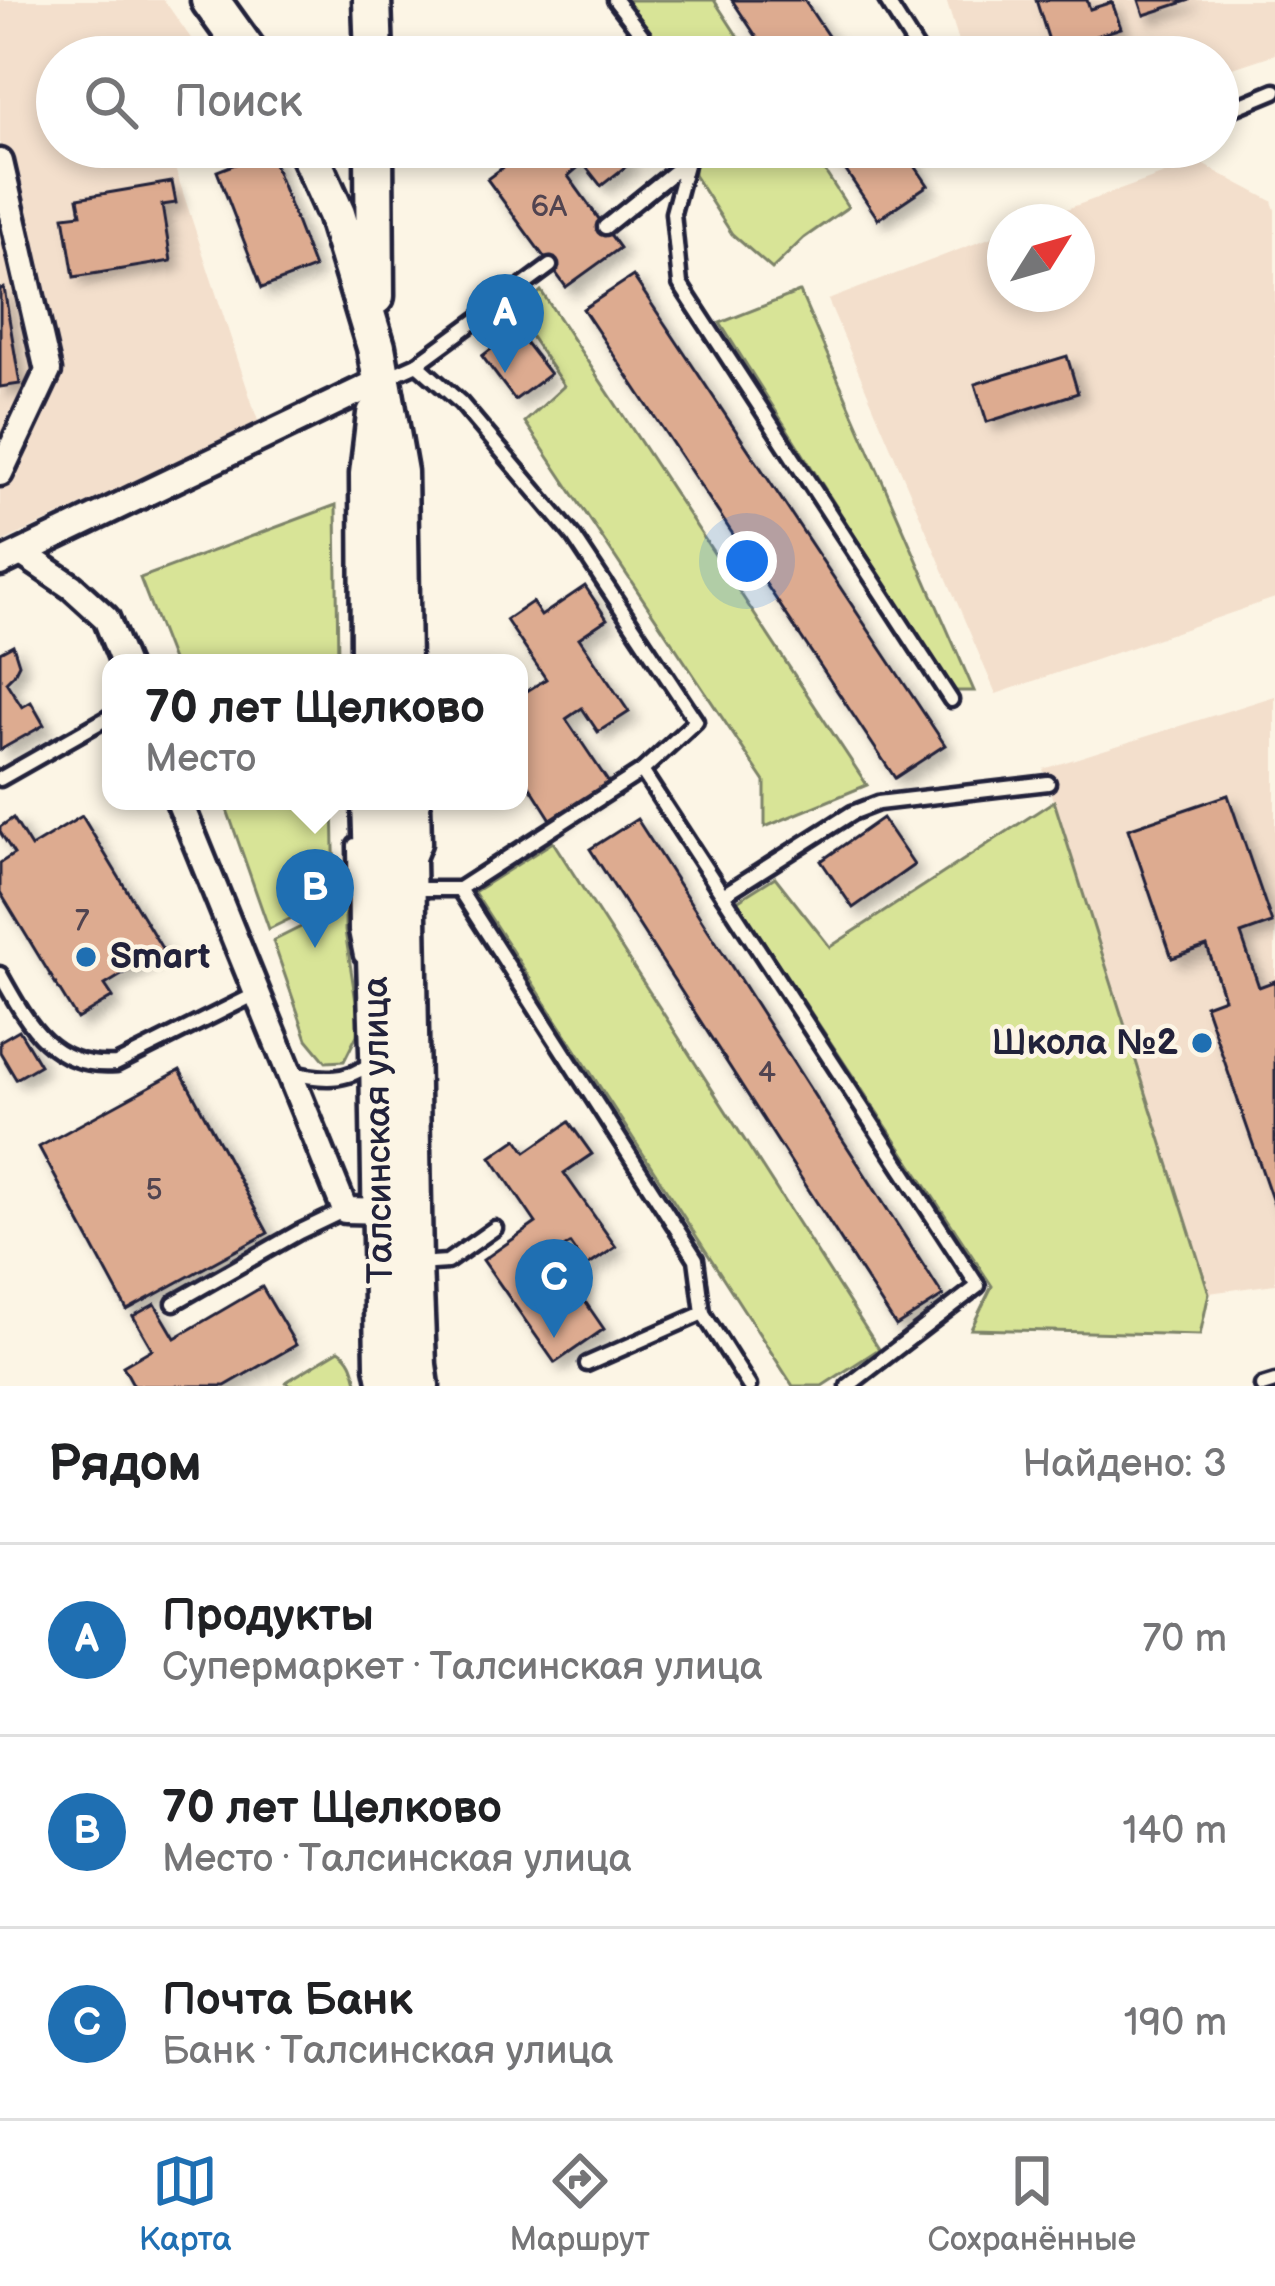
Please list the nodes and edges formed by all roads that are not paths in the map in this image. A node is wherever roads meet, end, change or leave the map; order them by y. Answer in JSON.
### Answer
{"nodes":[{"id":1,"x":210,"y":0,"type":"edge"},
{"id":2,"x":372,"y":0,"type":"edge"},
{"id":3,"x":615,"y":0,"type":"edge"},
{"id":4,"x":886,"y":0,"type":"edge"},
{"id":5,"x":236,"y":36,"type":"edge"},
{"id":6,"x":373,"y":36,"type":"edge"},
{"id":7,"x":643,"y":36,"type":"edge"},
{"id":8,"x":909,"y":36,"type":"edge"},
{"id":9,"x":1275,"y":91,"type":"edge"},
{"id":10,"x":1239,"y":106,"type":"edge"},
{"id":11,"x":0,"y":162,"type":"edge"},
{"id":12,"x":315,"y":168,"type":"edge"},
{"id":13,"x":374,"y":168,"type":"edge"},
{"id":14,"x":671,"y":168,"type":"edge"},
{"id":15,"x":684,"y":168,"type":"edge"},
{"id":16,"x":605,"y":227,"type":"dead end"},
{"id":17,"x":550,"y":266,"type":"dead end"},
{"id":18,"x":378,"y":364,"type":"junction"},
{"id":19,"x":417,"y":364,"type":"junction"},
{"id":20,"x":0,"y":473,"type":"edge"},
{"id":21,"x":11,"y":558,"type":"edge"},
{"id":22,"x":120,"y":654,"type":"edge"},
{"id":23,"x":370,"y":654,"type":"edge"},
{"id":24,"x":401,"y":654,"type":"edge"},
{"id":25,"x":951,"y":700,"type":"dead end"},
{"id":26,"x":102,"y":721,"type":"edge"},
{"id":27,"x":642,"y":771,"type":"junction"},
{"id":28,"x":0,"y":779,"type":"edge"},
{"id":29,"x":1048,"y":783,"type":"dead end"},
{"id":30,"x":183,"y":810,"type":"edge"},
{"id":31,"x":370,"y":810,"type":"edge"},
{"id":32,"x":405,"y":810,"type":"edge"},
{"id":33,"x":423,"y":810,"type":"edge"},
{"id":34,"x":406,"y":889,"type":"junction"},
{"id":35,"x":459,"y":889,"type":"junction"},
{"id":36,"x":723,"y":895,"type":"junction"},
{"id":37,"x":0,"y":974,"type":"edge"},
{"id":38,"x":256,"y":994,"type":"junction"},
{"id":39,"x":379,"y":1052,"type":"junction"},
{"id":40,"x":288,"y":1072,"type":"junction"},
{"id":41,"x":379,"y":1211,"type":"junction"},
{"id":42,"x":495,"y":1228,"type":"dead end"},
{"id":43,"x":413,"y":1264,"type":"junction"},
{"id":44,"x":174,"y":1304,"type":"dead end"},
{"id":45,"x":703,"y":1313,"type":"junction"},
{"id":46,"x":587,"y":1364,"type":"dead end"},
{"id":47,"x":1275,"y":1382,"type":"edge"},
{"id":48,"x":388,"y":1386,"type":"edge"},
{"id":49,"x":420,"y":1386,"type":"edge"},
{"id":50,"x":748,"y":1386,"type":"edge"},
{"id":51,"x":848,"y":1386,"type":"edge"},
{"id":52,"x":1262,"y":1386,"type":"edge"}],
"edges":[{"from":1,"to":5,"type":"main road"},
{"from":2,"to":6,"type":"main road"},
{"from":3,"to":7,"type":"lane"},
{"from":4,"to":8,"type":"lane"},
{"from":9,"to":10,"type":"lane"},
{"from":11,"to":20,"type":"street"},
{"from":12,"to":18,"type":"main road"},
{"from":13,"to":18,"type":"main road"},
{"from":14,"to":16,"type":"lane"},
{"from":15,"to":25,"type":"lane"},
{"from":17,"to":19,"type":"lane"},
{"from":18,"to":19,"type":"lane"},
{"from":18,"to":21,"type":"street"},
{"from":18,"to":23,"type":"main road"},
{"from":18,"to":24,"type":"main road"},
{"from":19,"to":27,"type":"lane"},
{"from":21,"to":22,"type":"street"},
{"from":26,"to":28,"type":"lane"},
{"from":27,"to":35,"type":"lane"},
{"from":27,"to":36,"type":"lane"},
{"from":29,"to":36,"type":"lane"},
{"from":30,"to":38,"type":"street"},
{"from":31,"to":39,"type":"main road","name":"Талсинская улица"},
{"from":32,"to":34,"type":"main road","name":"Талсинская улица"},
{"from":33,"to":34,"type":"lane"},
{"from":34,"to":35,"type":"lane"},
{"from":34,"to":41,"type":"main road","name":"Талсинская улица"},
{"from":35,"to":45,"type":"lane"},
{"from":36,"to":51,"type":"lane"},
{"from":37,"to":38,"type":"lane"},
{"from":38,"to":40,"type":"street"},
{"from":39,"to":40,"type":"lane"},
{"from":39,"to":41,"type":"main road","name":"Талсинская улица"},
{"from":40,"to":41,"type":"street"},
{"from":41,"to":43,"type":"main road","name":"Талсинская улица"},
{"from":41,"to":44,"type":"lane"},
{"from":41,"to":48,"type":"main road","name":"Талсинская улица"},
{"from":42,"to":43,"type":"lane"},
{"from":43,"to":49,"type":"main road","name":"Талсинская улица"},
{"from":45,"to":46,"type":"lane"},
{"from":45,"to":50,"type":"lane"},
{"from":47,"to":52,"type":"lane"}]}
